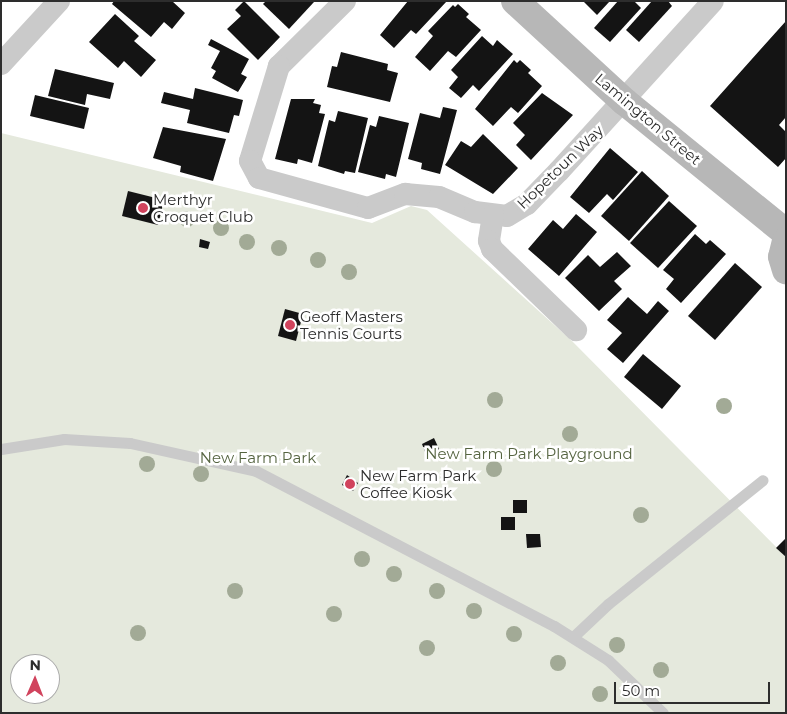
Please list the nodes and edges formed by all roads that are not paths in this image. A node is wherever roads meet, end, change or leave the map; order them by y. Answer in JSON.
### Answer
{"nodes":[{"id":1,"x":59,"y":1,"type":"edge"},
{"id":2,"x":345,"y":1,"type":"edge"},
{"id":3,"x":515,"y":1,"type":"edge"},
{"id":4,"x":713,"y":1,"type":"edge"},
{"id":5,"x":1,"y":64,"type":"edge"},
{"id":6,"x":625,"y":102,"type":"junction"},
{"id":7,"x":492,"y":215,"type":"junction"},
{"id":8,"x":786,"y":233,"type":"edge"},
{"id":9,"x":786,"y":241,"type":"edge"},
{"id":10,"x":786,"y":270,"type":"edge"},
{"id":11,"x":576,"y":330,"type":"dead end"},
{"id":12,"x":1,"y":449,"type":"edge"},
{"id":13,"x":763,"y":480,"type":"dead end"},
{"id":14,"x":573,"y":638,"type":"junction"},
{"id":15,"x":663,"y":713,"type":"edge"}],
"edges":[{"from":1,"to":5,"type":"street"},
{"from":2,"to":7,"type":"street","name":"Hopetoun Way"},
{"from":3,"to":6,"type":"street","name":"Lamington Street"},
{"from":4,"to":6,"type":"street","name":"Hopetoun Way"},
{"from":6,"to":7,"type":"street","name":"Hopetoun Way"},
{"from":6,"to":8,"type":"street","name":"Lamington Street"},
{"from":7,"to":11,"type":"street"},
{"from":9,"to":10,"type":"street"},
{"from":12,"to":14,"type":"lane"},
{"from":13,"to":14,"type":"lane"},
{"from":14,"to":15,"type":"lane"}]}
